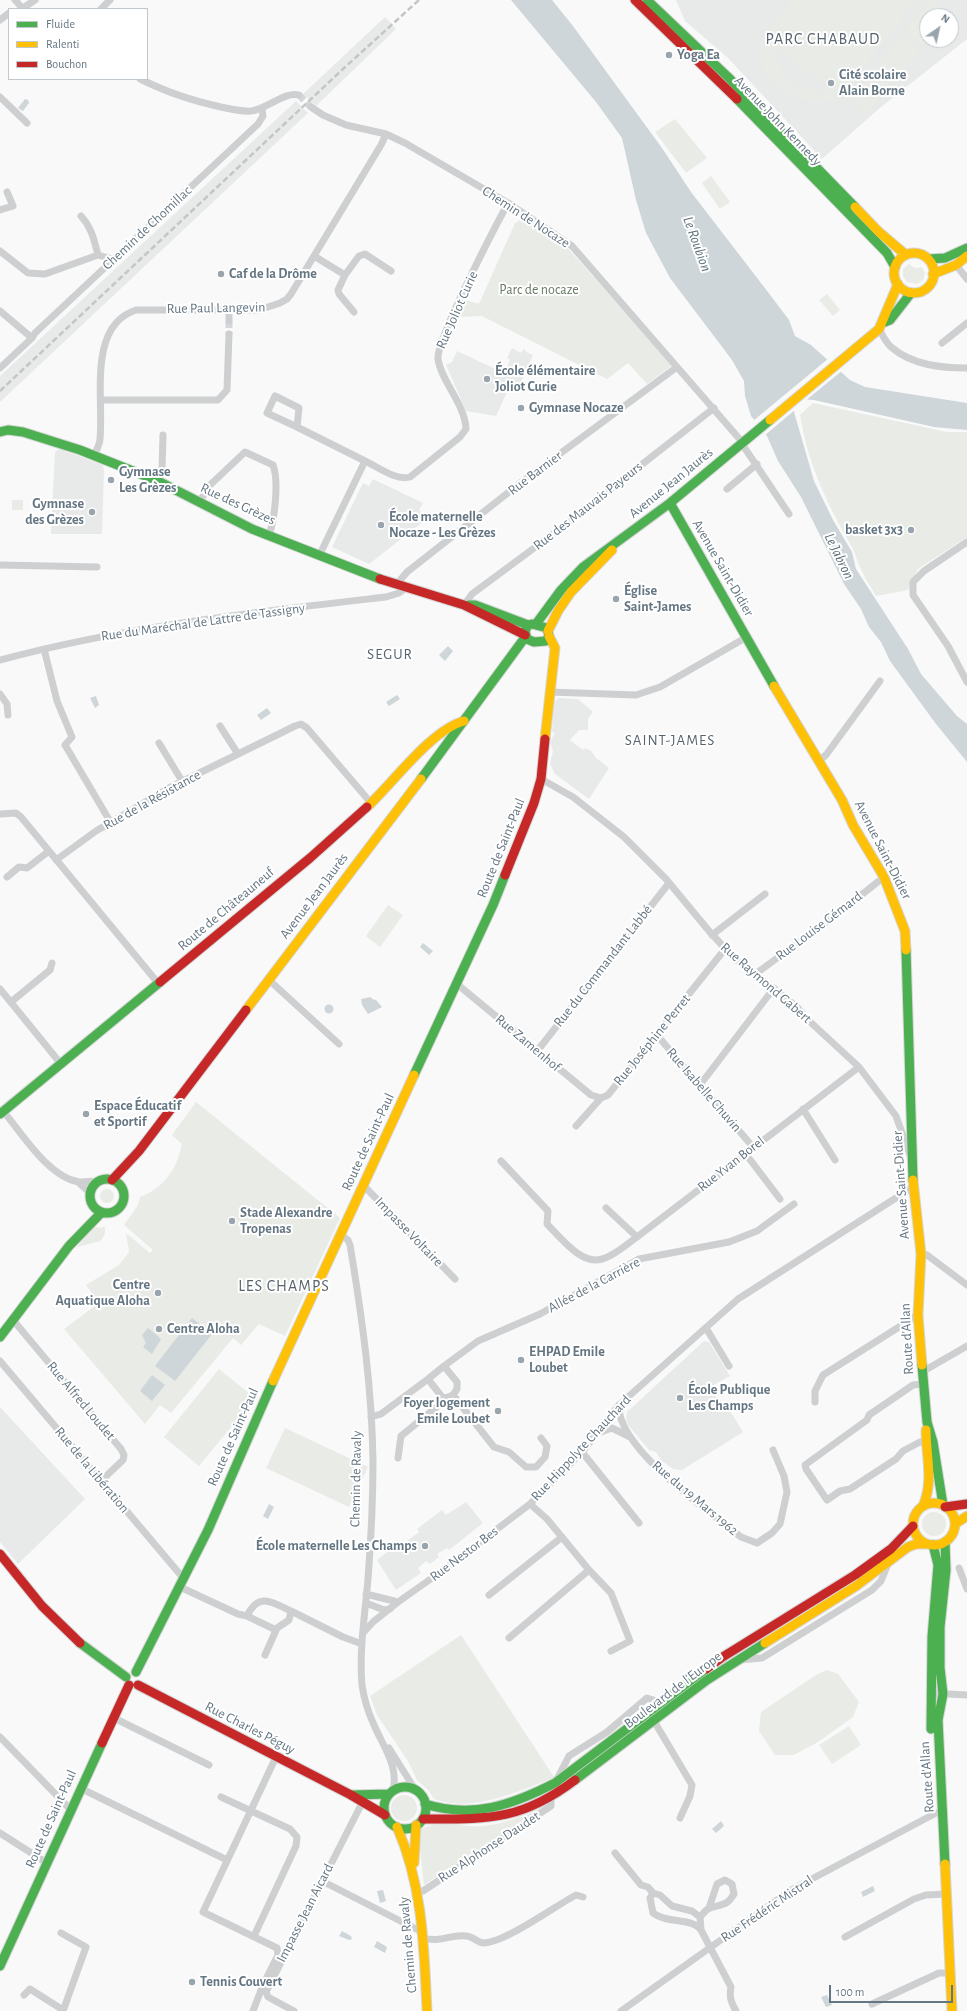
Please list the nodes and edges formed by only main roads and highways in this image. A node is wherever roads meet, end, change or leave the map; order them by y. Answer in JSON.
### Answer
{"nodes":[{"id":1,"x":634,"y":0,"type":"edge"},
{"id":2,"x":647,"y":0,"type":"edge"},
{"id":3,"x":967,"y":248,"type":"edge"},
{"id":4,"x":906,"y":255,"type":"junction"},
{"id":5,"x":967,"y":256,"type":"edge"},
{"id":6,"x":929,"y":259,"type":"junction"},
{"id":7,"x":895,"y":267,"type":"junction"},
{"id":8,"x":933,"y":274,"type":"junction"},
{"id":9,"x":898,"y":284,"type":"junction"},
{"id":10,"x":911,"y":293,"type":"junction"},
{"id":11,"x":880,"y":327,"type":"junction"},
{"id":12,"x":0,"y":432,"type":"edge"},
{"id":13,"x":670,"y":503,"type":"junction"},
{"id":14,"x":616,"y":544,"type":"junction"},
{"id":15,"x":464,"y":606,"type":"junction"},
{"id":16,"x":532,"y":625,"type":"junction"},
{"id":17,"x":526,"y":635,"type":"junction"},
{"id":18,"x":543,"y":638,"type":"junction"},
{"id":19,"x":511,"y":658,"type":"junction"},
{"id":20,"x":465,"y":720,"type":"junction"},
{"id":21,"x":2,"y":1112,"type":"edge"},
{"id":22,"x":139,"y":1151,"type":"junction"},
{"id":23,"x":112,"y":1180,"type":"junction"},
{"id":24,"x":121,"y":1187,"type":"junction"},
{"id":25,"x":93,"y":1205,"type":"junction"},
{"id":26,"x":102,"y":1212,"type":"junction"},
{"id":27,"x":69,"y":1246,"type":"junction"},
{"id":28,"x":921,"y":1254,"type":"joint"},
{"id":29,"x":0,"y":1337,"type":"edge"},
{"id":30,"x":929,"y":1442,"type":"junction"},
{"id":31,"x":967,"y":1504,"type":"edge"},
{"id":32,"x":923,"y":1506,"type":"junction"},
{"id":33,"x":944,"y":1506,"type":"junction"},
{"id":34,"x":967,"y":1516,"type":"edge"},
{"id":35,"x":955,"y":1524,"type":"junction"},
{"id":36,"x":913,"y":1526,"type":"junction"},
{"id":37,"x":945,"y":1542,"type":"junction"},
{"id":38,"x":930,"y":1544,"type":"junction"},
{"id":39,"x":0,"y":1554,"type":"edge"},
{"id":40,"x":136,"y":1672,"type":"junction"},
{"id":41,"x":131,"y":1682,"type":"junction"},
{"id":42,"x":391,"y":1792,"type":"junction"},
{"id":43,"x":351,"y":1795,"type":"junction"},
{"id":44,"x":425,"y":1804,"type":"junction"},
{"id":45,"x":940,"y":1812,"type":"junction"},
{"id":46,"x":385,"y":1816,"type":"junction"},
{"id":47,"x":420,"y":1822,"type":"junction"},
{"id":48,"x":397,"y":1827,"type":"junction"},
{"id":49,"x":414,"y":1876,"type":"junction"},
{"id":50,"x":0,"y":1966,"type":"edge"},
{"id":51,"x":947,"y":1973,"type":"junction"},
{"id":52,"x":427,"y":2011,"type":"edge"},
{"id":53,"x":947,"y":2011,"type":"edge"},
{"id":54,"x":952,"y":2011,"type":"edge"}],
"edges":[{"from":1,"to":7,"type":"main road","name":"Avenue John Kennedy"},
{"from":2,"to":4,"type":"main road","name":"Avenue John Kennedy"},
{"from":3,"to":6,"type":"main road"},
{"from":4,"to":6,"type":"main road"},
{"from":4,"to":7,"type":"main road"},
{"from":5,"to":8,"type":"main road"},
{"from":6,"to":8,"type":"main road"},
{"from":7,"to":9,"type":"main road"},
{"from":8,"to":10,"type":"main road"},
{"from":9,"to":10,"type":"main road"},
{"from":9,"to":11,"type":"main road"},
{"from":10,"to":11,"type":"main road","name":"Avenue Jean Jaurès"},
{"from":11,"to":13,"type":"main road","name":"Avenue Jean Jaurès"},
{"from":12,"to":15,"type":"main road","name":"Rue des Grèzes"},
{"from":13,"to":14,"type":"main road","name":"Avenue Jean Jaurès"},
{"from":13,"to":28,"type":"main road","name":"Avenue Saint-Didier"},
{"from":14,"to":16,"type":"main road","name":"Avenue Jean Jaurès"},
{"from":14,"to":18,"type":"main road","name":"Avenue Jean Jaurès"},
{"from":15,"to":16,"type":"main road","name":"Rue des Grèzes"},
{"from":15,"to":17,"type":"main road","name":"Rue des Grèzes"},
{"from":16,"to":17,"type":"main road","name":"Avenue Jean Jaurès"},
{"from":16,"to":18,"type":"main road","name":"Rue des Grèzes"},
{"from":17,"to":18,"type":"main road","name":"Rue des Grèzes"},
{"from":17,"to":19,"type":"main road","name":"Avenue Jean Jaurès"},
{"from":18,"to":19,"type":"main road","name":"Avenue Jean Jaurès"},
{"from":18,"to":40,"type":"main road","name":"Route de Saint-Paul"},
{"from":19,"to":20,"type":"main road","name":"Avenue Jean Jaurès"},
{"from":20,"to":21,"type":"main road","name":"Route de Châteauneuf"},
{"from":20,"to":22,"type":"main road","name":"Avenue Jean Jaurès"},
{"from":22,"to":23,"type":"main road","name":"Avenue Jean Jaurès"},
{"from":22,"to":24,"type":"main road","name":"Avenue Jean Jaurès"},
{"from":23,"to":24,"type":"main road"},
{"from":23,"to":25,"type":"main road"},
{"from":24,"to":26,"type":"main road"},
{"from":25,"to":26,"type":"main road"},
{"from":25,"to":27,"type":"main road"},
{"from":26,"to":27,"type":"main road"},
{"from":27,"to":29,"type":"main road"},
{"from":28,"to":30,"type":"main road","name":"Route d'Allan"},
{"from":30,"to":32,"type":"main road","name":"Route d'Allan"},
{"from":30,"to":33,"type":"main road","name":"Route d'Allan"},
{"from":31,"to":33,"type":"main road"},
{"from":32,"to":33,"type":"main road"},
{"from":32,"to":36,"type":"main road"},
{"from":33,"to":35,"type":"main road"},
{"from":34,"to":35,"type":"main road"},
{"from":35,"to":37,"type":"main road"},
{"from":36,"to":38,"type":"main road"},
{"from":36,"to":44,"type":"main road","name":"Boulevard de l'Europe"},
{"from":37,"to":38,"type":"main road"},
{"from":37,"to":45,"type":"main road","name":"Route d'Allan"},
{"from":38,"to":45,"type":"main road","name":"Route d'Allan"},
{"from":38,"to":47,"type":"main road","name":"Boulevard de l'Europe"},
{"from":39,"to":41,"type":"main road","name":"Rue Charles Péguy"},
{"from":40,"to":41,"type":"main road"},
{"from":40,"to":41,"type":"main road"},
{"from":41,"to":43,"type":"main road","name":"Rue Charles Péguy"},
{"from":41,"to":50,"type":"main road","name":"Route de Saint-Paul"},
{"from":42,"to":43,"type":"main road","name":"Rue Charles Péguy"},
{"from":42,"to":44,"type":"main road"},
{"from":42,"to":46,"type":"main road"},
{"from":43,"to":46,"type":"main road","name":"Rue Charles Péguy"},
{"from":44,"to":47,"type":"main road"},
{"from":45,"to":51,"type":"main road","name":"Route d'Allan"},
{"from":46,"to":48,"type":"main road"},
{"from":47,"to":48,"type":"main road"},
{"from":47,"to":49,"type":"main road","name":"Chemin de Ravaly"},
{"from":48,"to":49,"type":"main road","name":"Chemin de Ravaly"},
{"from":49,"to":52,"type":"main road","name":"Chemin de Ravaly"},
{"from":51,"to":53,"type":"main road","name":"Route d'Allan"},
{"from":51,"to":54,"type":"main road","name":"Route d'Allan"}]}
